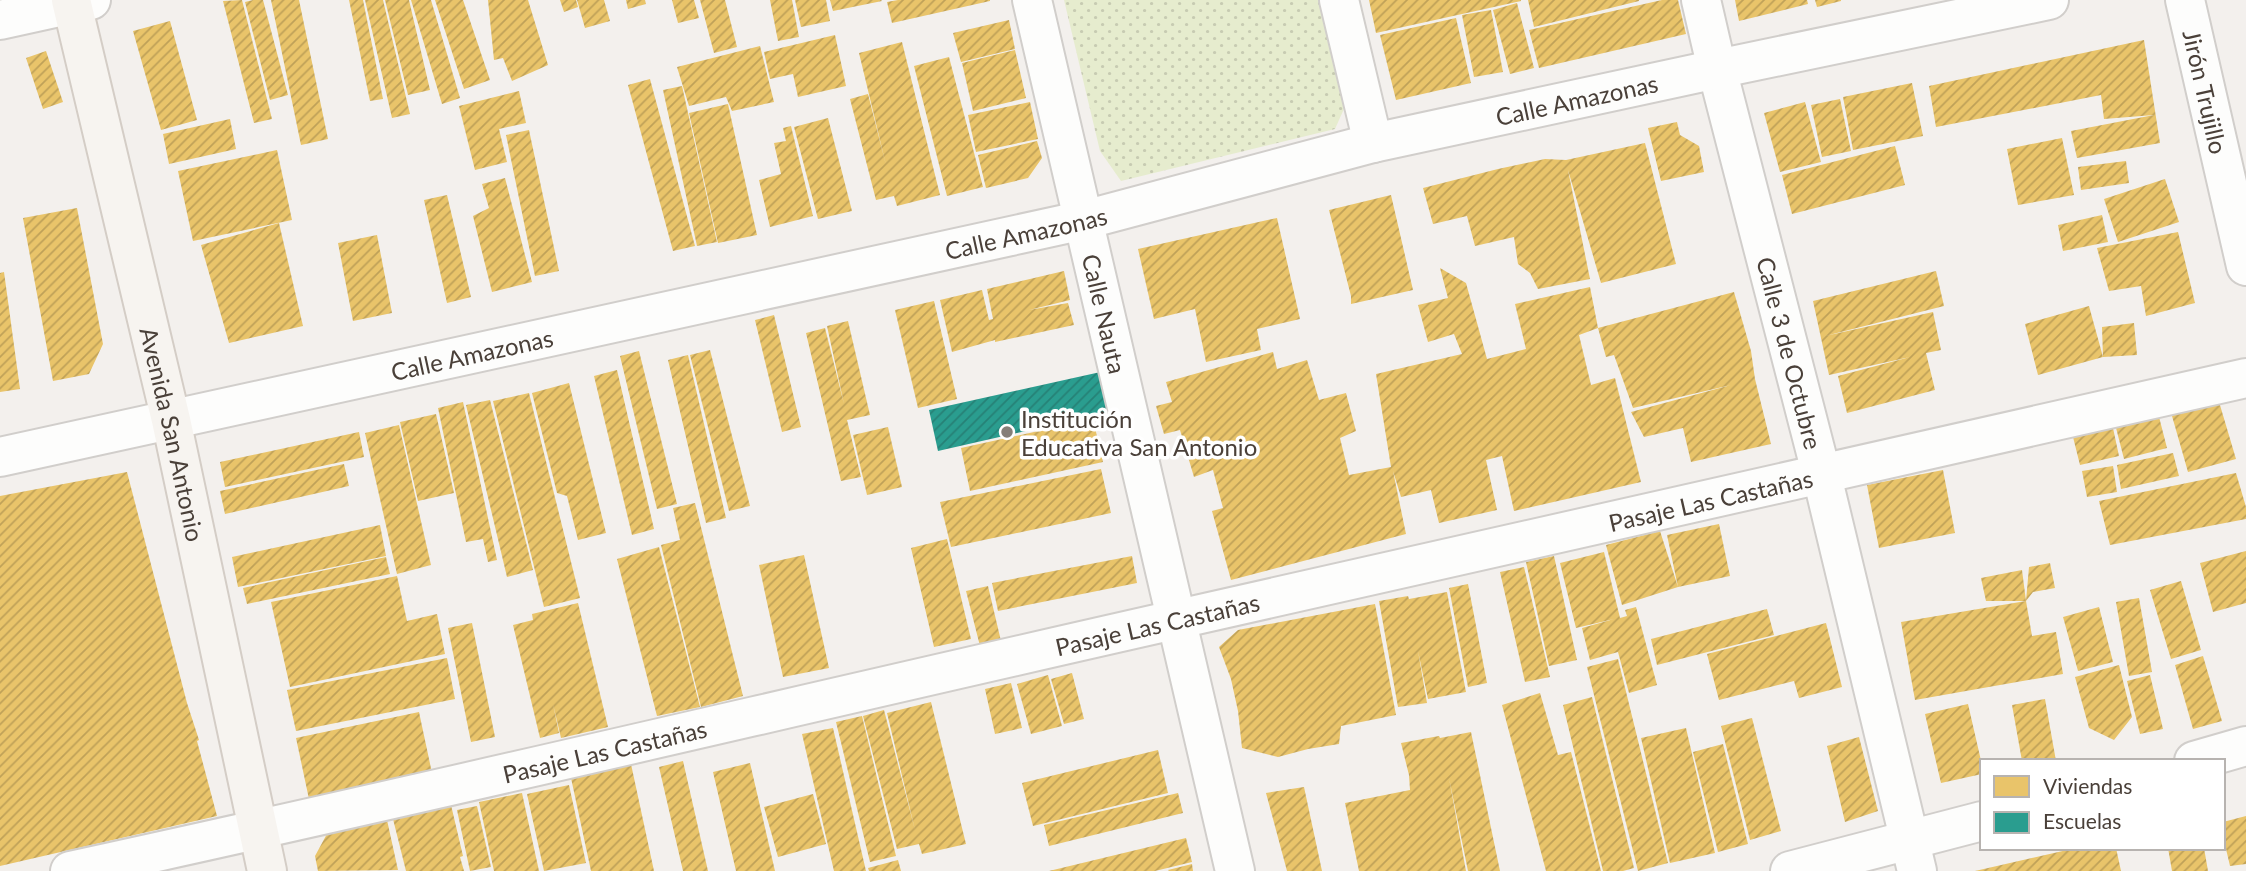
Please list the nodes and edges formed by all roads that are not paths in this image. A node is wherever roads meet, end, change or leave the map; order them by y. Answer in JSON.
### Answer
{"nodes":[{"id":1,"x":1032,"y":0,"type":"edge"},
{"id":2,"x":1339,"y":0,"type":"edge"},
{"id":3,"x":1701,"y":0,"type":"edge"},
{"id":4,"x":2049,"y":0,"type":"edge"},
{"id":5,"x":2185,"y":0,"type":"edge"},
{"id":6,"x":78,"y":1,"type":"edge"},
{"id":7,"x":0,"y":20,"type":"edge"},
{"id":8,"x":1717,"y":69,"type":"junction"},
{"id":9,"x":1373,"y":143,"type":"junction"},
{"id":10,"x":1084,"y":220,"type":"junction"},
{"id":11,"x":2246,"y":266,"type":"edge"},
{"id":12,"x":2246,"y":378,"type":"edge"},
{"id":13,"x":172,"y":420,"type":"junction"},
{"id":14,"x":0,"y":457,"type":"edge"},
{"id":15,"x":1822,"y":476,"type":"junction"},
{"id":16,"x":1176,"y":620,"type":"junction"},
{"id":17,"x":2246,"y":746,"type":"edge"},
{"id":18,"x":2201,"y":759,"type":"edge"},
{"id":19,"x":1980,"y":822,"type":"edge"},
{"id":20,"x":257,"y":830,"type":"junction"},
{"id":21,"x":1913,"y":856,"type":"edge"},
{"id":22,"x":70,"y":871,"type":"edge"},
{"id":23,"x":267,"y":871,"type":"edge"},
{"id":24,"x":1235,"y":871,"type":"edge"},
{"id":25,"x":1790,"y":871,"type":"edge"}],
"edges":[{"from":1,"to":10,"type":"street","name":"Calle Nauta"},
{"from":2,"to":9,"type":"street"},
{"from":3,"to":8,"type":"street","name":"Calle 3 de Octubre"},
{"from":4,"to":8,"type":"street","name":"Calle Amazonas"},
{"from":5,"to":11,"type":"street","name":"Jirón Trujillo"},
{"from":6,"to":7,"type":"street"},
{"from":6,"to":13,"type":"main road","name":"Avenida San Antonio"},
{"from":8,"to":9,"type":"street","name":"Calle Amazonas"},
{"from":8,"to":15,"type":"street","name":"Calle 3 de Octubre"},
{"from":9,"to":10,"type":"street","name":"Calle Amazonas"},
{"from":10,"to":13,"type":"street","name":"Calle Amazonas"},
{"from":10,"to":16,"type":"street","name":"Calle Nauta"},
{"from":12,"to":15,"type":"street","name":"Pasaje Las Castañas"},
{"from":13,"to":14,"type":"street","name":"Calle Amazonas"},
{"from":13,"to":20,"type":"main road","name":"Avenida San Antonio"},
{"from":15,"to":16,"type":"street","name":"Pasaje Las Castañas"},
{"from":15,"to":21,"type":"street","name":"Calle 3 de Octubre"},
{"from":16,"to":20,"type":"street","name":"Pasaje Las Castañas"},
{"from":16,"to":24,"type":"street","name":"Calle Nauta"},
{"from":17,"to":18,"type":"street"},
{"from":19,"to":21,"type":"street"},
{"from":20,"to":22,"type":"street","name":"Pasaje Las Castañas"},
{"from":20,"to":23,"type":"main road","name":"Avenida San Antonio"},
{"from":21,"to":25,"type":"street"}]}
